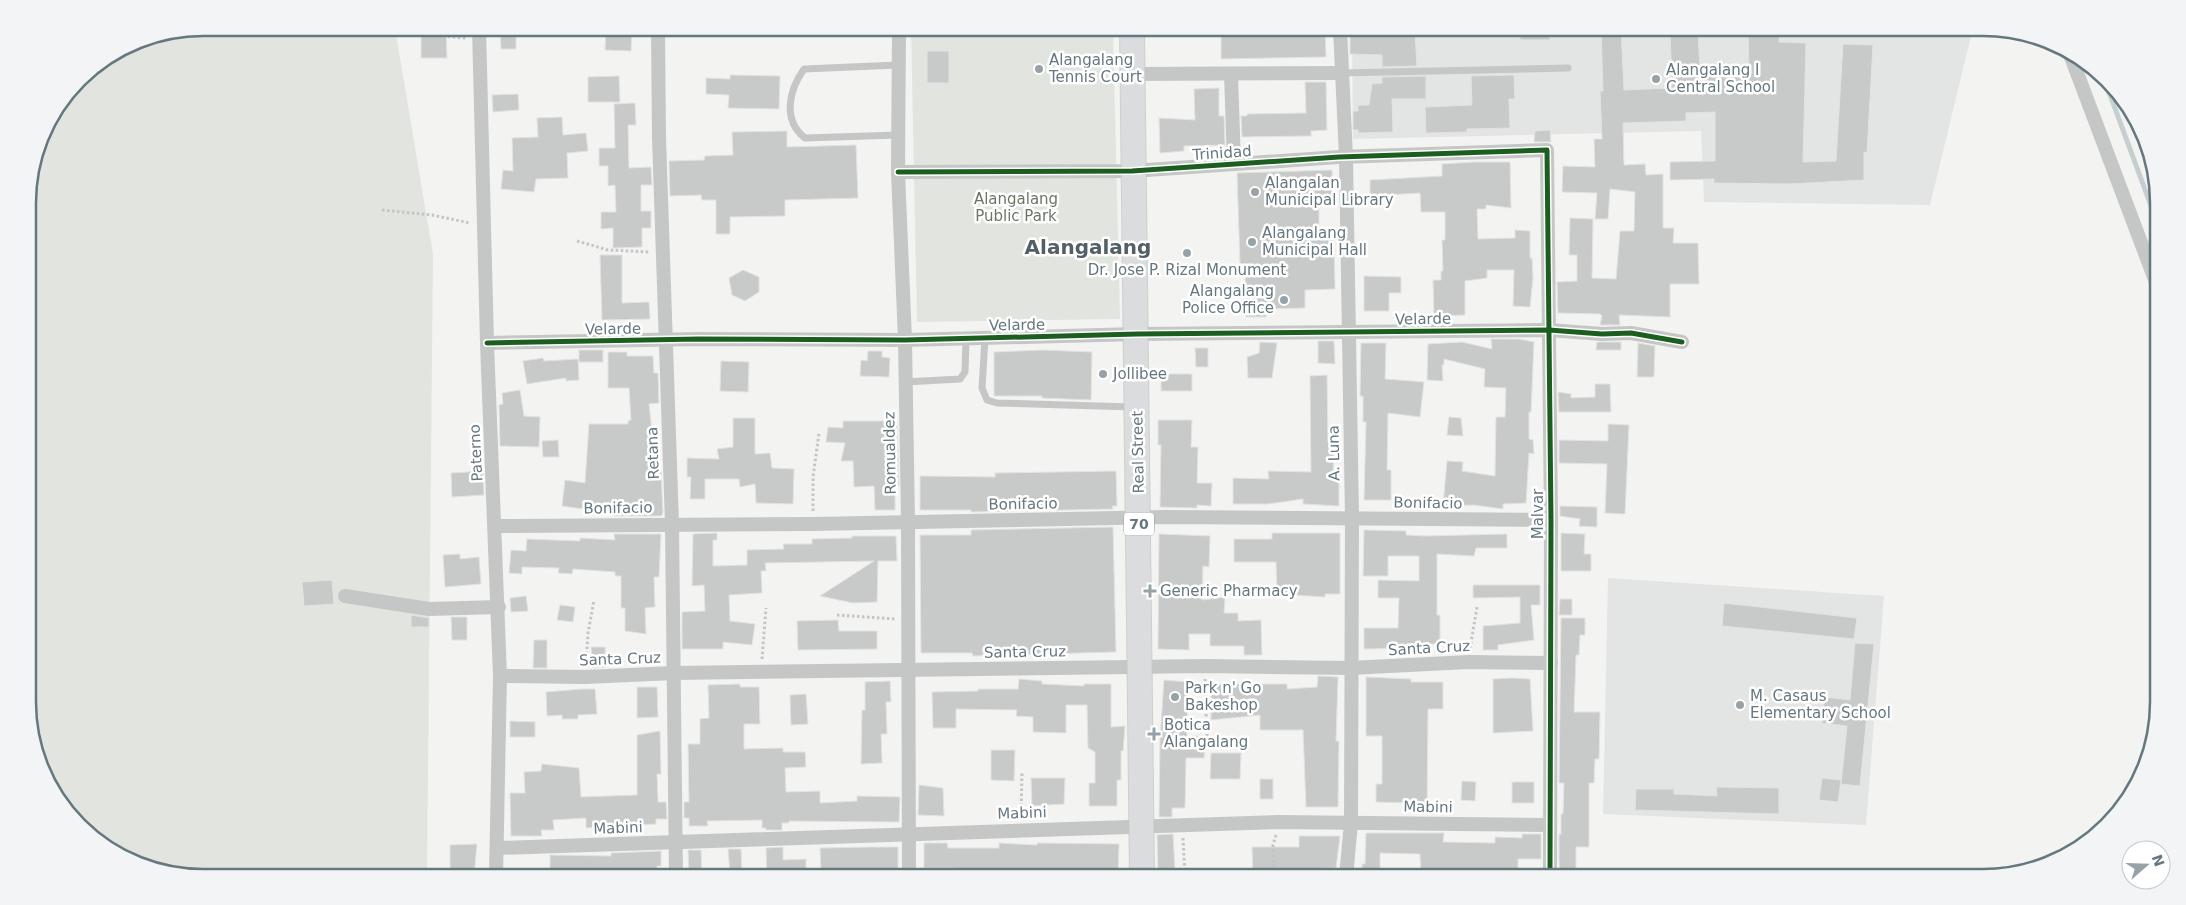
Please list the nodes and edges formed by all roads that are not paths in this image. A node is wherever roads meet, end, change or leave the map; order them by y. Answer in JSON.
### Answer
{"nodes":[{"id":1,"x":1132,"y":36,"type":"edge"},
{"id":2,"x":1340,"y":36,"type":"edge"},
{"id":3,"x":479,"y":37,"type":"edge"},
{"id":4,"x":658,"y":37,"type":"edge"},
{"id":5,"x":898,"y":37,"type":"edge"},
{"id":6,"x":2074,"y":63,"type":"edge"},
{"id":7,"x":898,"y":65,"type":"junction"},
{"id":8,"x":1568,"y":68,"type":"dead end"},
{"id":9,"x":1341,"y":73,"type":"junction"},
{"id":10,"x":1132,"y":74,"type":"junction"},
{"id":11,"x":1231,"y":74,"type":"junction"},
{"id":12,"x":898,"y":135,"type":"junction"},
{"id":13,"x":1547,"y":150,"type":"joint"},
{"id":14,"x":1346,"y":157,"type":"junction"},
{"id":15,"x":1234,"y":164,"type":"junction"},
{"id":16,"x":1132,"y":171,"type":"junction"},
{"id":17,"x":898,"y":172,"type":"junction"},
{"id":18,"x":2150,"y":266,"type":"edge"},
{"id":19,"x":1549,"y":330,"type":"junction"},
{"id":20,"x":1348,"y":332,"type":"junction"},
{"id":21,"x":1137,"y":334,"type":"junction"},
{"id":22,"x":985,"y":338,"type":"junction"},
{"id":23,"x":966,"y":339,"type":"junction"},
{"id":24,"x":665,"y":340,"type":"junction"},
{"id":25,"x":905,"y":340,"type":"junction"},
{"id":26,"x":1682,"y":342,"type":"dead end"},
{"id":27,"x":487,"y":343,"type":"junction"},
{"id":28,"x":905,"y":382,"type":"junction"},
{"id":29,"x":1138,"y":407,"type":"junction"},
{"id":30,"x":1139,"y":518,"type":"junction"},
{"id":31,"x":1352,"y":518,"type":"junction"},
{"id":32,"x":1550,"y":520,"type":"junction"},
{"id":33,"x":908,"y":522,"type":"junction"},
{"id":34,"x":672,"y":524,"type":"junction"},
{"id":35,"x":496,"y":526,"type":"junction"},
{"id":36,"x":345,"y":596,"type":"dead end"},
{"id":37,"x":499,"y":608,"type":"junction"},
{"id":38,"x":1551,"y":663,"type":"junction"},
{"id":39,"x":1140,"y":667,"type":"junction"},
{"id":40,"x":1350,"y":668,"type":"junction"},
{"id":41,"x":908,"y":670,"type":"junction"},
{"id":42,"x":675,"y":674,"type":"junction"},
{"id":43,"x":500,"y":676,"type":"junction"},
{"id":44,"x":1351,"y":823,"type":"junction"},
{"id":45,"x":1549,"y":825,"type":"junction"},
{"id":46,"x":1142,"y":827,"type":"junction"},
{"id":47,"x":909,"y":834,"type":"junction"},
{"id":48,"x":675,"y":843,"type":"junction"},
{"id":49,"x":497,"y":848,"type":"junction"},
{"id":50,"x":1142,"y":868,"type":"edge"},
{"id":51,"x":1347,"y":868,"type":"edge"},
{"id":52,"x":1550,"y":868,"type":"edge"},
{"id":53,"x":496,"y":869,"type":"edge"},
{"id":54,"x":676,"y":869,"type":"edge"},
{"id":55,"x":909,"y":869,"type":"edge"}],
"edges":[{"from":1,"to":10,"type":"highway","name":"Real Street","number":"70"},
{"from":2,"to":9,"type":"street","name":"A. Luna"},
{"from":3,"to":27,"type":"street","name":"Paterno"},
{"from":4,"to":24,"type":"street","name":"Retana"},
{"from":5,"to":7,"type":"street","name":"Romualdez"},
{"from":6,"to":18,"type":"street"},
{"from":7,"to":12,"type":"street","name":"Romualdez"},
{"from":7,"to":12,"type":"lane"},
{"from":8,"to":9,"type":"lane"},
{"from":9,"to":11,"type":"street"},
{"from":9,"to":14,"type":"street","name":"A. Luna"},
{"from":10,"to":11,"type":"street"},
{"from":10,"to":16,"type":"highway","name":"Real Street","number":"70"},
{"from":11,"to":15,"type":"street"},
{"from":12,"to":17,"type":"street","name":"Romualdez"},
{"from":13,"to":14,"type":"street","name":"Trinidad"},
{"from":13,"to":19,"type":"street","name":"Malvar"},
{"from":14,"to":15,"type":"street","name":"Trinidad"},
{"from":14,"to":20,"type":"street","name":"A. Luna"},
{"from":15,"to":16,"type":"street","name":"Trinidad"},
{"from":16,"to":17,"type":"street","name":"Trinidad"},
{"from":16,"to":21,"type":"highway","name":"Real Street","number":"70"},
{"from":17,"to":25,"type":"street","name":"Romualdez"},
{"from":19,"to":20,"type":"street","name":"Velarde"},
{"from":19,"to":26,"type":"street","name":"Velarde"},
{"from":19,"to":32,"type":"street","name":"Malvar"},
{"from":20,"to":21,"type":"street","name":"Velarde"},
{"from":20,"to":31,"type":"street","name":"A. Luna"},
{"from":21,"to":22,"type":"street","name":"Velarde"},
{"from":21,"to":29,"type":"highway","name":"Real Street","number":"70"},
{"from":22,"to":23,"type":"street","name":"Velarde"},
{"from":22,"to":29,"type":"lane"},
{"from":23,"to":25,"type":"street","name":"Velarde"},
{"from":23,"to":28,"type":"lane"},
{"from":24,"to":25,"type":"street","name":"Velarde"},
{"from":24,"to":27,"type":"street","name":"Velarde"},
{"from":24,"to":34,"type":"street","name":"Retana"},
{"from":25,"to":28,"type":"street","name":"Romualdez"},
{"from":27,"to":35,"type":"street","name":"Paterno"},
{"from":28,"to":33,"type":"street","name":"Romualdez"},
{"from":29,"to":30,"type":"highway","name":"Real Street","number":"70"},
{"from":30,"to":31,"type":"street","name":"Bonifacio"},
{"from":30,"to":33,"type":"street","name":"Bonifacio"},
{"from":30,"to":39,"type":"highway","name":"Real Street","number":"70"},
{"from":31,"to":32,"type":"street","name":"Bonifacio"},
{"from":31,"to":40,"type":"street","name":"A. Luna"},
{"from":32,"to":38,"type":"street","name":"Malvar"},
{"from":33,"to":34,"type":"street","name":"Bonifacio"},
{"from":33,"to":41,"type":"street","name":"Romualdez"},
{"from":34,"to":35,"type":"street","name":"Bonifacio"},
{"from":34,"to":42,"type":"street","name":"Retana"},
{"from":35,"to":37,"type":"street","name":"Paterno"},
{"from":36,"to":37,"type":"street"},
{"from":37,"to":43,"type":"street","name":"Paterno"},
{"from":38,"to":40,"type":"street","name":"Santa Cruz"},
{"from":38,"to":45,"type":"street","name":"Malvar"},
{"from":39,"to":40,"type":"street","name":"Santa Cruz"},
{"from":39,"to":41,"type":"street","name":"Santa Cruz"},
{"from":39,"to":46,"type":"highway","name":"Real Street","number":"70"},
{"from":40,"to":44,"type":"street","name":"A. Luna"},
{"from":41,"to":42,"type":"street","name":"Santa Cruz"},
{"from":41,"to":47,"type":"street","name":"Romualdez"},
{"from":42,"to":43,"type":"street","name":"Santa Cruz"},
{"from":42,"to":48,"type":"street","name":"Retana"},
{"from":43,"to":49,"type":"street","name":"Paterno"},
{"from":44,"to":45,"type":"street","name":"Mabini"},
{"from":44,"to":46,"type":"street","name":"Mabini"},
{"from":44,"to":51,"type":"street","name":"A. Luna"},
{"from":45,"to":52,"type":"street","name":"Malvar"},
{"from":46,"to":47,"type":"street","name":"Mabini"},
{"from":46,"to":50,"type":"highway","name":"Real Street","number":"70"},
{"from":47,"to":48,"type":"street","name":"Mabini"},
{"from":47,"to":55,"type":"street","name":"Romualdez"},
{"from":48,"to":49,"type":"street","name":"Mabini"},
{"from":48,"to":54,"type":"street","name":"Retana"},
{"from":49,"to":53,"type":"street","name":"Paterno"}]}
